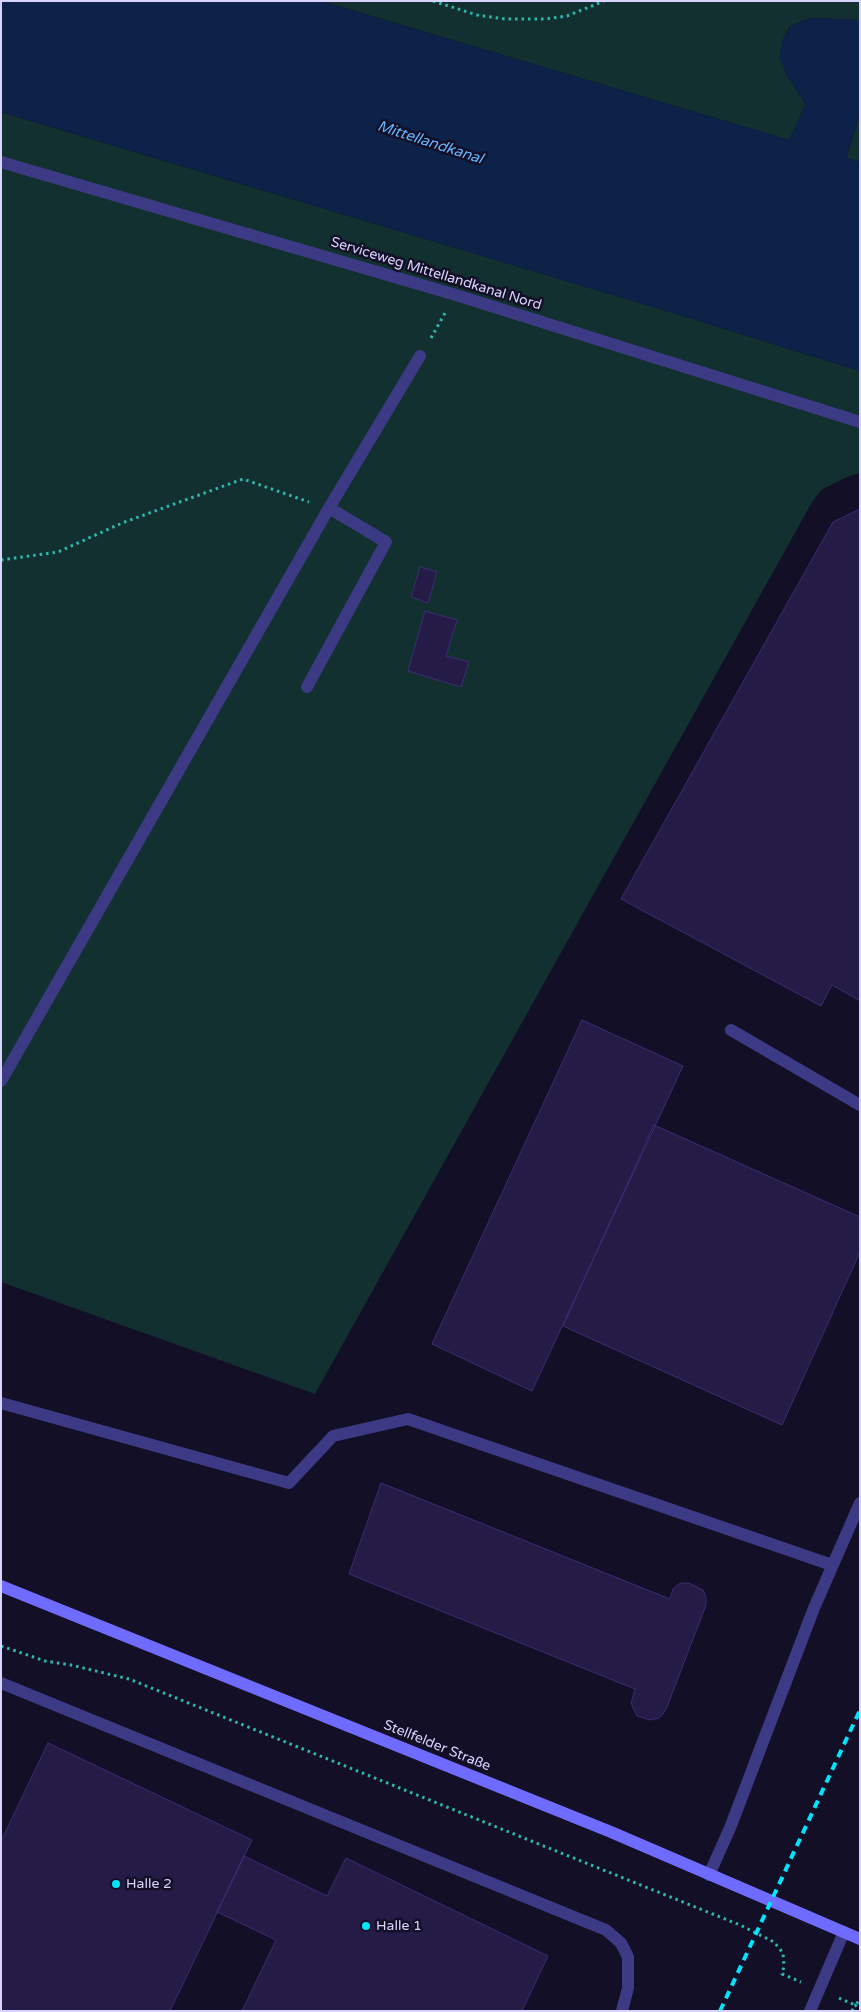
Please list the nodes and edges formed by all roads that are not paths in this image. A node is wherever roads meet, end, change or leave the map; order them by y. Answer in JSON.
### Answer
{"nodes":[{"id":1,"x":1,"y":162,"type":"edge"},
{"id":2,"x":420,"y":356,"type":"road end"},
{"id":3,"x":860,"y":422,"type":"edge"},
{"id":4,"x":329,"y":508,"type":"junction"},
{"id":5,"x":307,"y":687,"type":"dead end"},
{"id":6,"x":731,"y":1030,"type":"dead end"},
{"id":7,"x":1,"y":1081,"type":"edge"},
{"id":8,"x":860,"y":1105,"type":"edge"},
{"id":9,"x":1,"y":1403,"type":"edge"},
{"id":10,"x":860,"y":1503,"type":"edge"},
{"id":11,"x":832,"y":1565,"type":"junction"},
{"id":12,"x":1,"y":1586,"type":"edge"},
{"id":13,"x":1,"y":1683,"type":"edge"},
{"id":14,"x":709,"y":1875,"type":"junction"},
{"id":15,"x":844,"y":1932,"type":"junction"},
{"id":16,"x":860,"y":1938,"type":"edge"},
{"id":17,"x":622,"y":2011,"type":"edge"},
{"id":18,"x":810,"y":2011,"type":"edge"}],
"edges":[{"from":1,"to":3,"type":"street","name":"Serviceweg Mittellandkanal Nord"},
{"from":2,"to":4,"type":"street"},
{"from":4,"to":5,"type":"street"},
{"from":4,"to":7,"type":"street"},
{"from":6,"to":8,"type":"street"},
{"from":9,"to":11,"type":"street"},
{"from":10,"to":11,"type":"street"},
{"from":11,"to":14,"type":"street"},
{"from":12,"to":14,"type":"street","name":"Stellfelder Straße"},
{"from":13,"to":17,"type":"street"},
{"from":14,"to":15,"type":"street","name":"Stellfelder Straße"},
{"from":15,"to":16,"type":"street","name":"Stellfelder Straße"},
{"from":15,"to":18,"type":"street"}]}
